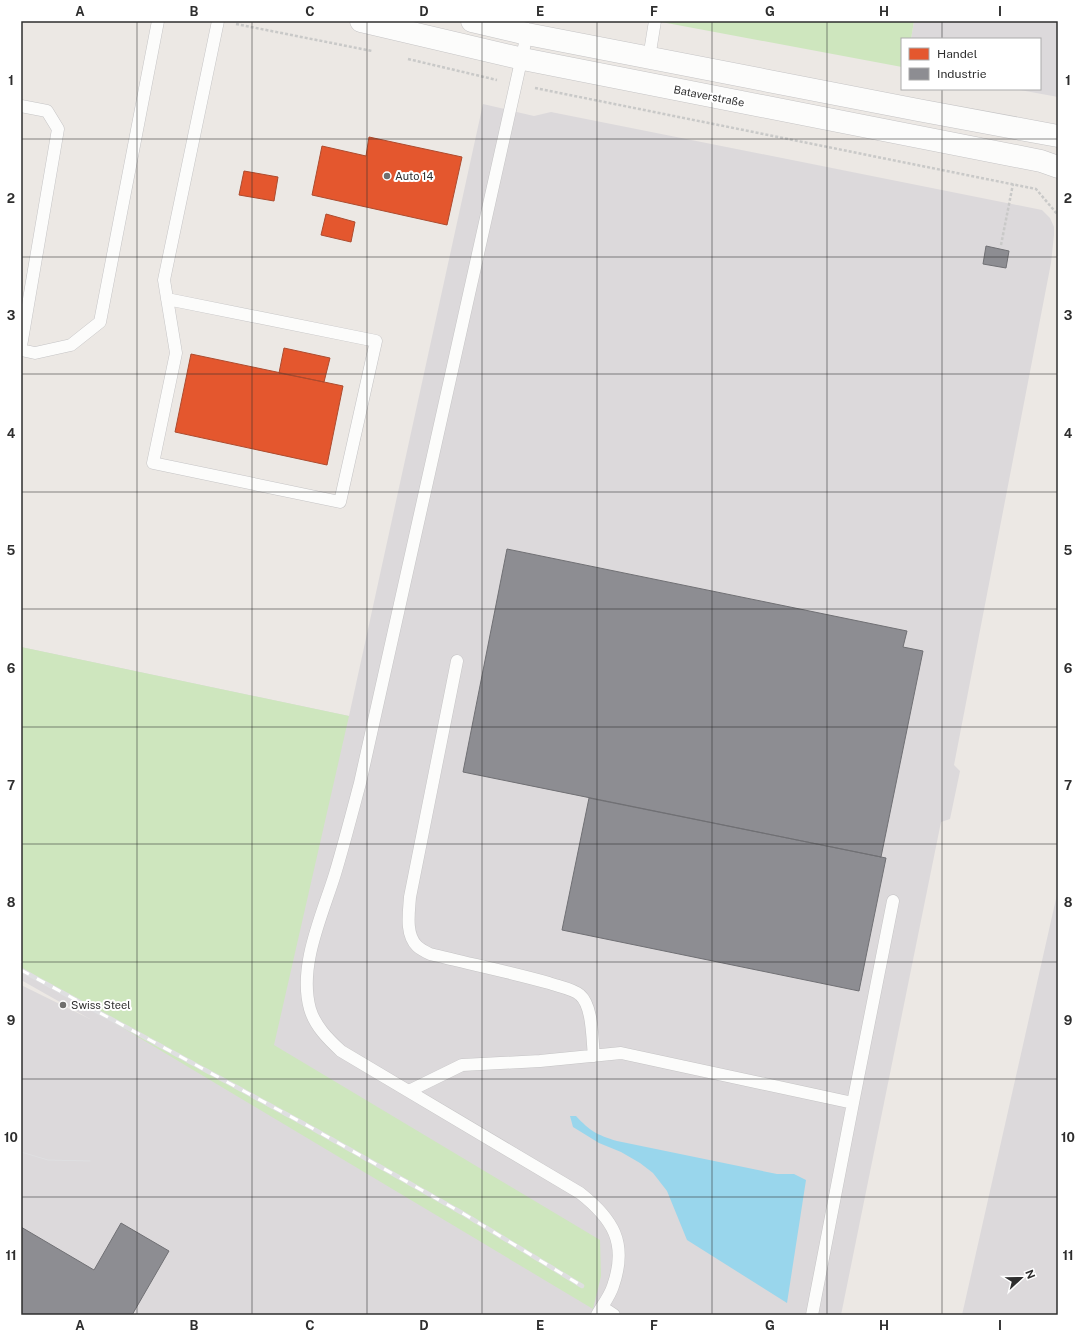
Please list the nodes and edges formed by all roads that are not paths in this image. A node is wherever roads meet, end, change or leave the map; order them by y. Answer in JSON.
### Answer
{"nodes":[{"id":1,"x":158,"y":21,"type":"edge"},
{"id":2,"x":218,"y":21,"type":"edge"},
{"id":3,"x":361,"y":21,"type":"edge"},
{"id":4,"x":472,"y":21,"type":"edge"},
{"id":5,"x":656,"y":21,"type":"edge"},
{"id":6,"x":527,"y":34,"type":"junction"},
{"id":7,"x":649,"y":58,"type":"junction"},
{"id":8,"x":523,"y":59,"type":"junction"},
{"id":9,"x":21,"y":106,"type":"edge"},
{"id":10,"x":1058,"y":136,"type":"edge"},
{"id":11,"x":1058,"y":167,"type":"edge"},
{"id":12,"x":167,"y":299,"type":"junction"},
{"id":13,"x":21,"y":346,"type":"edge"},
{"id":14,"x":21,"y":350,"type":"edge"},
{"id":15,"x":457,"y":661,"type":"dead end"},
{"id":16,"x":892,"y":901,"type":"dead end"},
{"id":17,"x":594,"y":1056,"type":"junction"},
{"id":18,"x":409,"y":1091,"type":"junction"},
{"id":19,"x":853,"y":1103,"type":"junction"},
{"id":20,"x":599,"y":1311,"type":"edge"},
{"id":21,"x":614,"y":1315,"type":"edge"},
{"id":22,"x":812,"y":1315,"type":"edge"}],
"edges":[{"from":1,"to":14,"type":"lane"},
{"from":2,"to":12,"type":"lane"},
{"from":3,"to":8,"type":"street","name":"Bataverstraße"},
{"from":4,"to":6,"type":"street"},
{"from":5,"to":7,"type":"lane"},
{"from":6,"to":7,"type":"street"},
{"from":6,"to":8,"type":"lane"},
{"from":7,"to":10,"type":"street"},
{"from":8,"to":11,"type":"street","name":"Bataverstraße"},
{"from":8,"to":18,"type":"lane"},
{"from":9,"to":13,"type":"lane"},
{"from":12,"to":12,"type":"lane"},
{"from":15,"to":17,"type":"lane"},
{"from":16,"to":19,"type":"lane"},
{"from":17,"to":18,"type":"lane"},
{"from":17,"to":19,"type":"lane"},
{"from":18,"to":20,"type":"lane"},
{"from":19,"to":22,"type":"lane"},
{"from":20,"to":21,"type":"lane"}]}
